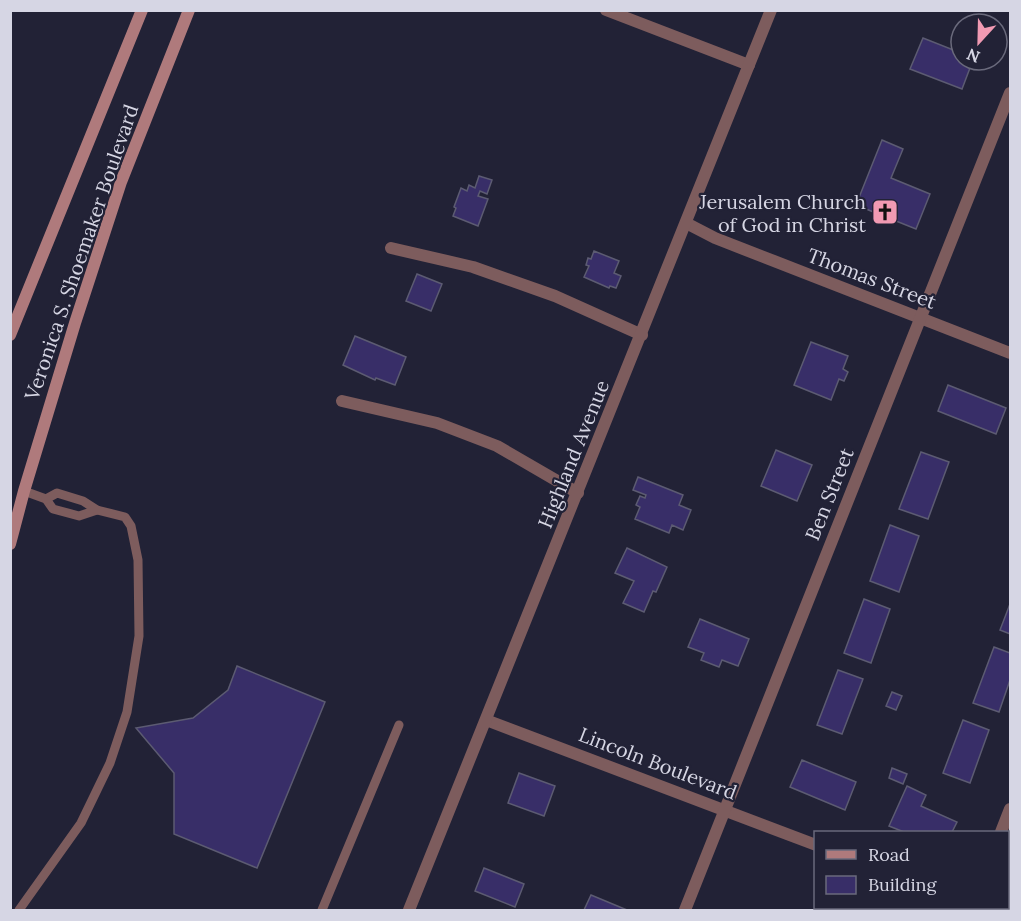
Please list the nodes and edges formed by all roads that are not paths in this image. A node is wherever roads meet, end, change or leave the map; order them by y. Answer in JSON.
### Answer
{"nodes":[{"id":1,"x":142,"y":10,"type":"edge"},
{"id":2,"x":189,"y":10,"type":"edge"},
{"id":3,"x":606,"y":10,"type":"edge"},
{"id":4,"x":771,"y":10,"type":"edge"},
{"id":5,"x":749,"y":65,"type":"junction"},
{"id":6,"x":1011,"y":93,"type":"edge"},
{"id":7,"x":686,"y":223,"type":"junction"},
{"id":8,"x":391,"y":248,"type":"dead end"},
{"id":9,"x":921,"y":319,"type":"junction"},
{"id":10,"x":642,"y":334,"type":"junction"},
{"id":11,"x":10,"y":335,"type":"edge"},
{"id":12,"x":1011,"y":352,"type":"edge"},
{"id":13,"x":342,"y":401,"type":"dead end"},
{"id":14,"x":24,"y":491,"type":"junction"},
{"id":15,"x":578,"y":494,"type":"junction"},
{"id":16,"x":46,"y":499,"type":"junction"},
{"id":17,"x":97,"y":510,"type":"junction"},
{"id":18,"x":10,"y":544,"type":"edge"},
{"id":19,"x":486,"y":720,"type":"junction"},
{"id":20,"x":399,"y":725,"type":"dead end"},
{"id":21,"x":726,"y":810,"type":"junction"},
{"id":22,"x":1011,"y":810,"type":"edge"},
{"id":23,"x":1001,"y":831,"type":"edge"},
{"id":24,"x":814,"y":844,"type":"edge"},
{"id":25,"x":19,"y":910,"type":"edge"},
{"id":26,"x":322,"y":910,"type":"edge"},
{"id":27,"x":409,"y":910,"type":"edge"},
{"id":28,"x":685,"y":910,"type":"edge"}],
"edges":[{"from":1,"to":11,"type":"street","name":"Veronica S. Shoemaker Boulevard"},
{"from":2,"to":14,"type":"street","name":"Veronica S. Shoemaker Boulevard"},
{"from":3,"to":5,"type":"street"},
{"from":4,"to":5,"type":"street","name":"Highland Avenue"},
{"from":5,"to":7,"type":"street","name":"Highland Avenue"},
{"from":6,"to":9,"type":"street","name":"Ben Street"},
{"from":7,"to":9,"type":"street","name":"Thomas Street"},
{"from":7,"to":10,"type":"street","name":"Highland Avenue"},
{"from":8,"to":10,"type":"street"},
{"from":9,"to":12,"type":"street","name":"Thomas Street"},
{"from":9,"to":21,"type":"street","name":"Ben Street"},
{"from":10,"to":15,"type":"street","name":"Highland Avenue"},
{"from":13,"to":15,"type":"street"},
{"from":14,"to":16,"type":"lane"},
{"from":14,"to":18,"type":"street","name":"Veronica S. Shoemaker Boulevard"},
{"from":15,"to":19,"type":"street","name":"Highland Avenue"},
{"from":16,"to":17,"type":"lane"},
{"from":16,"to":17,"type":"lane"},
{"from":17,"to":25,"type":"lane"},
{"from":19,"to":21,"type":"street","name":"Lincoln Boulevard"},
{"from":19,"to":27,"type":"street","name":"Highland Avenue"},
{"from":20,"to":26,"type":"lane"},
{"from":21,"to":24,"type":"street","name":"Lincoln Boulevard"},
{"from":21,"to":28,"type":"street","name":"Ben Street"},
{"from":22,"to":23,"type":"street"}]}
